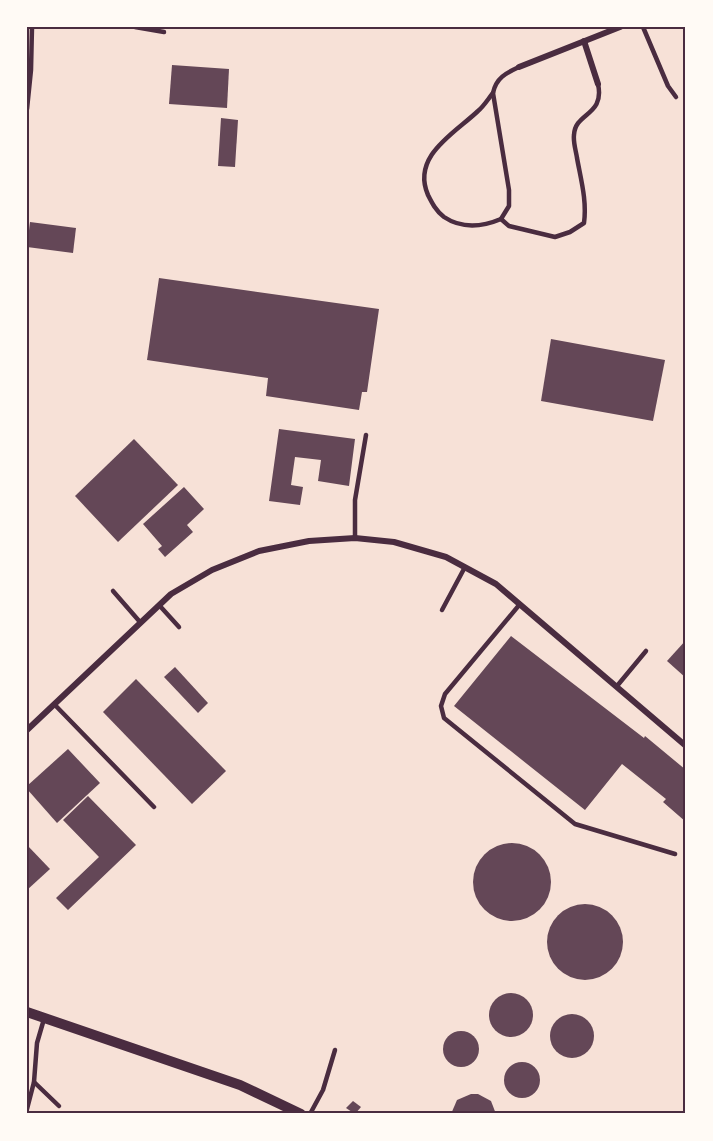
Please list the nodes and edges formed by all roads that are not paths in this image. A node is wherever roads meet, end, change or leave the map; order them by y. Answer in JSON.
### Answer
{"nodes":[{"id":1,"x":32,"y":27,"type":"edge"},
{"id":2,"x":135,"y":27,"type":"edge"},
{"id":3,"x":620,"y":27,"type":"edge"},
{"id":4,"x":643,"y":27,"type":"edge"},
{"id":5,"x":604,"y":30,"type":"edge"},
{"id":6,"x":164,"y":32,"type":"dead end"},
{"id":7,"x":584,"y":41,"type":"junction"},
{"id":8,"x":519,"y":67,"type":"joint"},
{"id":9,"x":598,"y":84,"type":"joint"},
{"id":10,"x":493,"y":93,"type":"junction"},
{"id":11,"x":676,"y":98,"type":"dead end"},
{"id":12,"x":27,"y":109,"type":"edge"},
{"id":13,"x":501,"y":219,"type":"junction"},
{"id":14,"x":366,"y":435,"type":"dead end"},
{"id":15,"x":355,"y":538,"type":"junction"},
{"id":16,"x":465,"y":567,"type":"junction"},
{"id":17,"x":113,"y":591,"type":"dead end"},
{"id":18,"x":520,"y":604,"type":"junction"},
{"id":19,"x":159,"y":605,"type":"junction"},
{"id":20,"x":442,"y":610,"type":"dead end"},
{"id":21,"x":140,"y":622,"type":"junction"},
{"id":22,"x":179,"y":627,"type":"dead end"},
{"id":23,"x":646,"y":651,"type":"dead end"},
{"id":24,"x":617,"y":686,"type":"junction"},
{"id":25,"x":54,"y":705,"type":"junction"},
{"id":26,"x":27,"y":730,"type":"edge"},
{"id":27,"x":686,"y":746,"type":"edge"},
{"id":28,"x":154,"y":807,"type":"dead end"},
{"id":29,"x":675,"y":854,"type":"dead end"},
{"id":30,"x":27,"y":1012,"type":"edge"},
{"id":31,"x":44,"y":1019,"type":"junction"},
{"id":32,"x":335,"y":1050,"type":"dead end"},
{"id":33,"x":34,"y":1082,"type":"junction"},
{"id":34,"x":59,"y":1106,"type":"dead end"},
{"id":35,"x":27,"y":1108,"type":"edge"},
{"id":36,"x":302,"y":1114,"type":"edge"},
{"id":37,"x":310,"y":1114,"type":"edge"}],
"edges":[{"from":1,"to":12,"type":"lane"},
{"from":2,"to":6,"type":"lane"},
{"from":3,"to":5,"type":"street"},
{"from":4,"to":11,"type":"lane"},
{"from":5,"to":7,"type":"street"},
{"from":7,"to":8,"type":"street"},
{"from":7,"to":9,"type":"street"},
{"from":8,"to":10,"type":"lane"},
{"from":9,"to":13,"type":"lane"},
{"from":10,"to":13,"type":"lane"},
{"from":10,"to":13,"type":"lane"},
{"from":14,"to":15,"type":"lane"},
{"from":15,"to":16,"type":"street"},
{"from":15,"to":19,"type":"street"},
{"from":16,"to":18,"type":"street"},
{"from":16,"to":20,"type":"lane"},
{"from":17,"to":21,"type":"lane"},
{"from":18,"to":24,"type":"street"},
{"from":18,"to":29,"type":"lane"},
{"from":19,"to":21,"type":"street"},
{"from":19,"to":22,"type":"lane"},
{"from":21,"to":25,"type":"street"},
{"from":23,"to":24,"type":"lane"},
{"from":24,"to":27,"type":"street"},
{"from":25,"to":26,"type":"street"},
{"from":25,"to":28,"type":"lane"},
{"from":30,"to":31,"type":"street"},
{"from":31,"to":33,"type":"lane"},
{"from":31,"to":36,"type":"street"},
{"from":32,"to":37,"type":"lane"},
{"from":33,"to":34,"type":"lane"},
{"from":33,"to":35,"type":"lane"}]}
